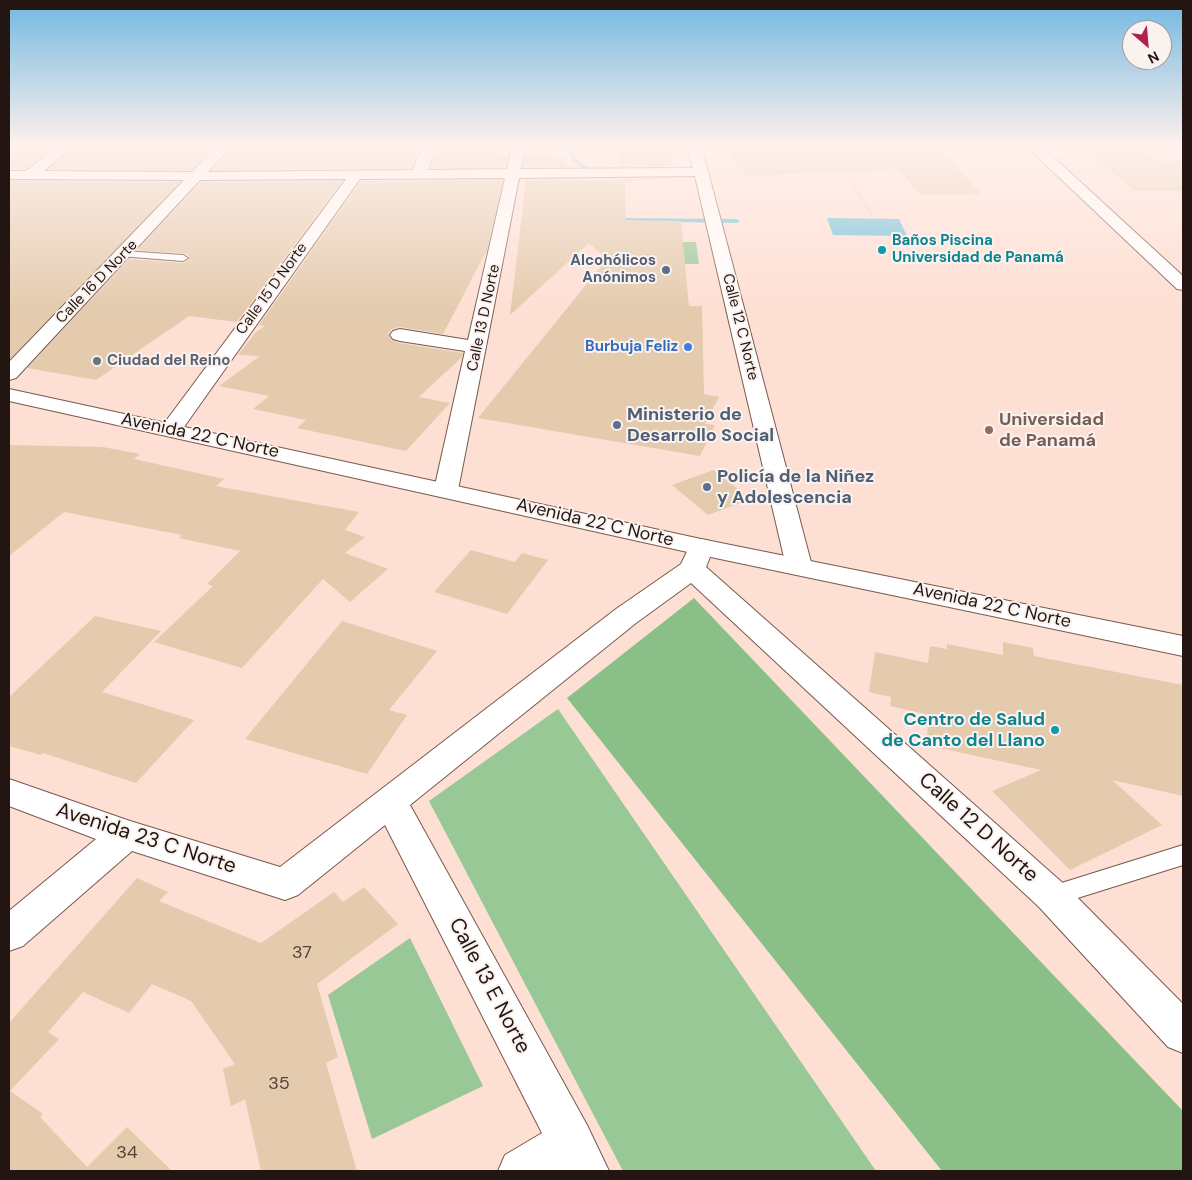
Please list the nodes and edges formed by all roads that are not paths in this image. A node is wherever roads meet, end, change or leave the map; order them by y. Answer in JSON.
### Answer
{"nodes":[{"id":1,"x":174,"y":200,"type":"edge"},
{"id":2,"x":337,"y":200,"type":"edge"},
{"id":3,"x":509,"y":200,"type":"edge"},
{"id":4,"x":708,"y":200,"type":"edge"},
{"id":5,"x":1091,"y":200,"type":"edge"},
{"id":6,"x":124,"y":254,"type":"junction"},
{"id":7,"x":183,"y":258,"type":"dead end"},
{"id":8,"x":1183,"y":285,"type":"edge"},
{"id":9,"x":400,"y":335,"type":"dead end"},
{"id":10,"x":478,"y":347,"type":"junction"},
{"id":11,"x":9,"y":374,"type":"edge"},
{"id":12,"x":9,"y":395,"type":"edge"},
{"id":13,"x":170,"y":428,"type":"junction"},
{"id":14,"x":446,"y":490,"type":"junction"},
{"id":15,"x":697,"y":558,"type":"junction"},
{"id":16,"x":799,"y":566,"type":"junction"},
{"id":17,"x":1183,"y":646,"type":"edge"},
{"id":18,"x":9,"y":792,"type":"edge"},
{"id":19,"x":390,"y":801,"type":"junction"},
{"id":20,"x":126,"y":835,"type":"junction"},
{"id":21,"x":1183,"y":855,"type":"edge"},
{"id":22,"x":1052,"y":896,"type":"junction"},
{"id":23,"x":9,"y":934,"type":"edge"},
{"id":24,"x":1183,"y":1033,"type":"edge"},
{"id":25,"x":578,"y":1156,"type":"edge"},
{"id":26,"x":521,"y":1171,"type":"edge"}],
"edges":[{"from":1,"to":6,"type":"street","name":"Calle 16 D Norte"},
{"from":2,"to":13,"type":"street","name":"Calle 15 D Norte"},
{"from":3,"to":10,"type":"street","name":"Calle 13 D Norte"},
{"from":4,"to":16,"type":"street","name":"Calle 12 C Norte"},
{"from":5,"to":8,"type":"street"},
{"from":6,"to":7,"type":"lane"},
{"from":6,"to":11,"type":"street","name":"Calle 16 D Norte"},
{"from":9,"to":10,"type":"street"},
{"from":10,"to":14,"type":"street","name":"Calle 13 D Norte"},
{"from":12,"to":13,"type":"street","name":"Avenida 22 C Norte"},
{"from":13,"to":14,"type":"street","name":"Avenida 22 C Norte"},
{"from":14,"to":15,"type":"street","name":"Avenida 22 C Norte"},
{"from":15,"to":16,"type":"street","name":"Avenida 22 C Norte"},
{"from":15,"to":19,"type":"street"},
{"from":15,"to":22,"type":"street","name":"Calle 12 D Norte"},
{"from":16,"to":17,"type":"street","name":"Avenida 22 C Norte"},
{"from":18,"to":20,"type":"street","name":"Avenida 23 C Norte"},
{"from":19,"to":20,"type":"street","name":"Avenida 23 C Norte"},
{"from":19,"to":25,"type":"street","name":"Calle 13 E Norte"},
{"from":20,"to":23,"type":"street"},
{"from":21,"to":22,"type":"lane"},
{"from":22,"to":24,"type":"street","name":"Calle 12 D Norte"},
{"from":25,"to":26,"type":"street"}]}
